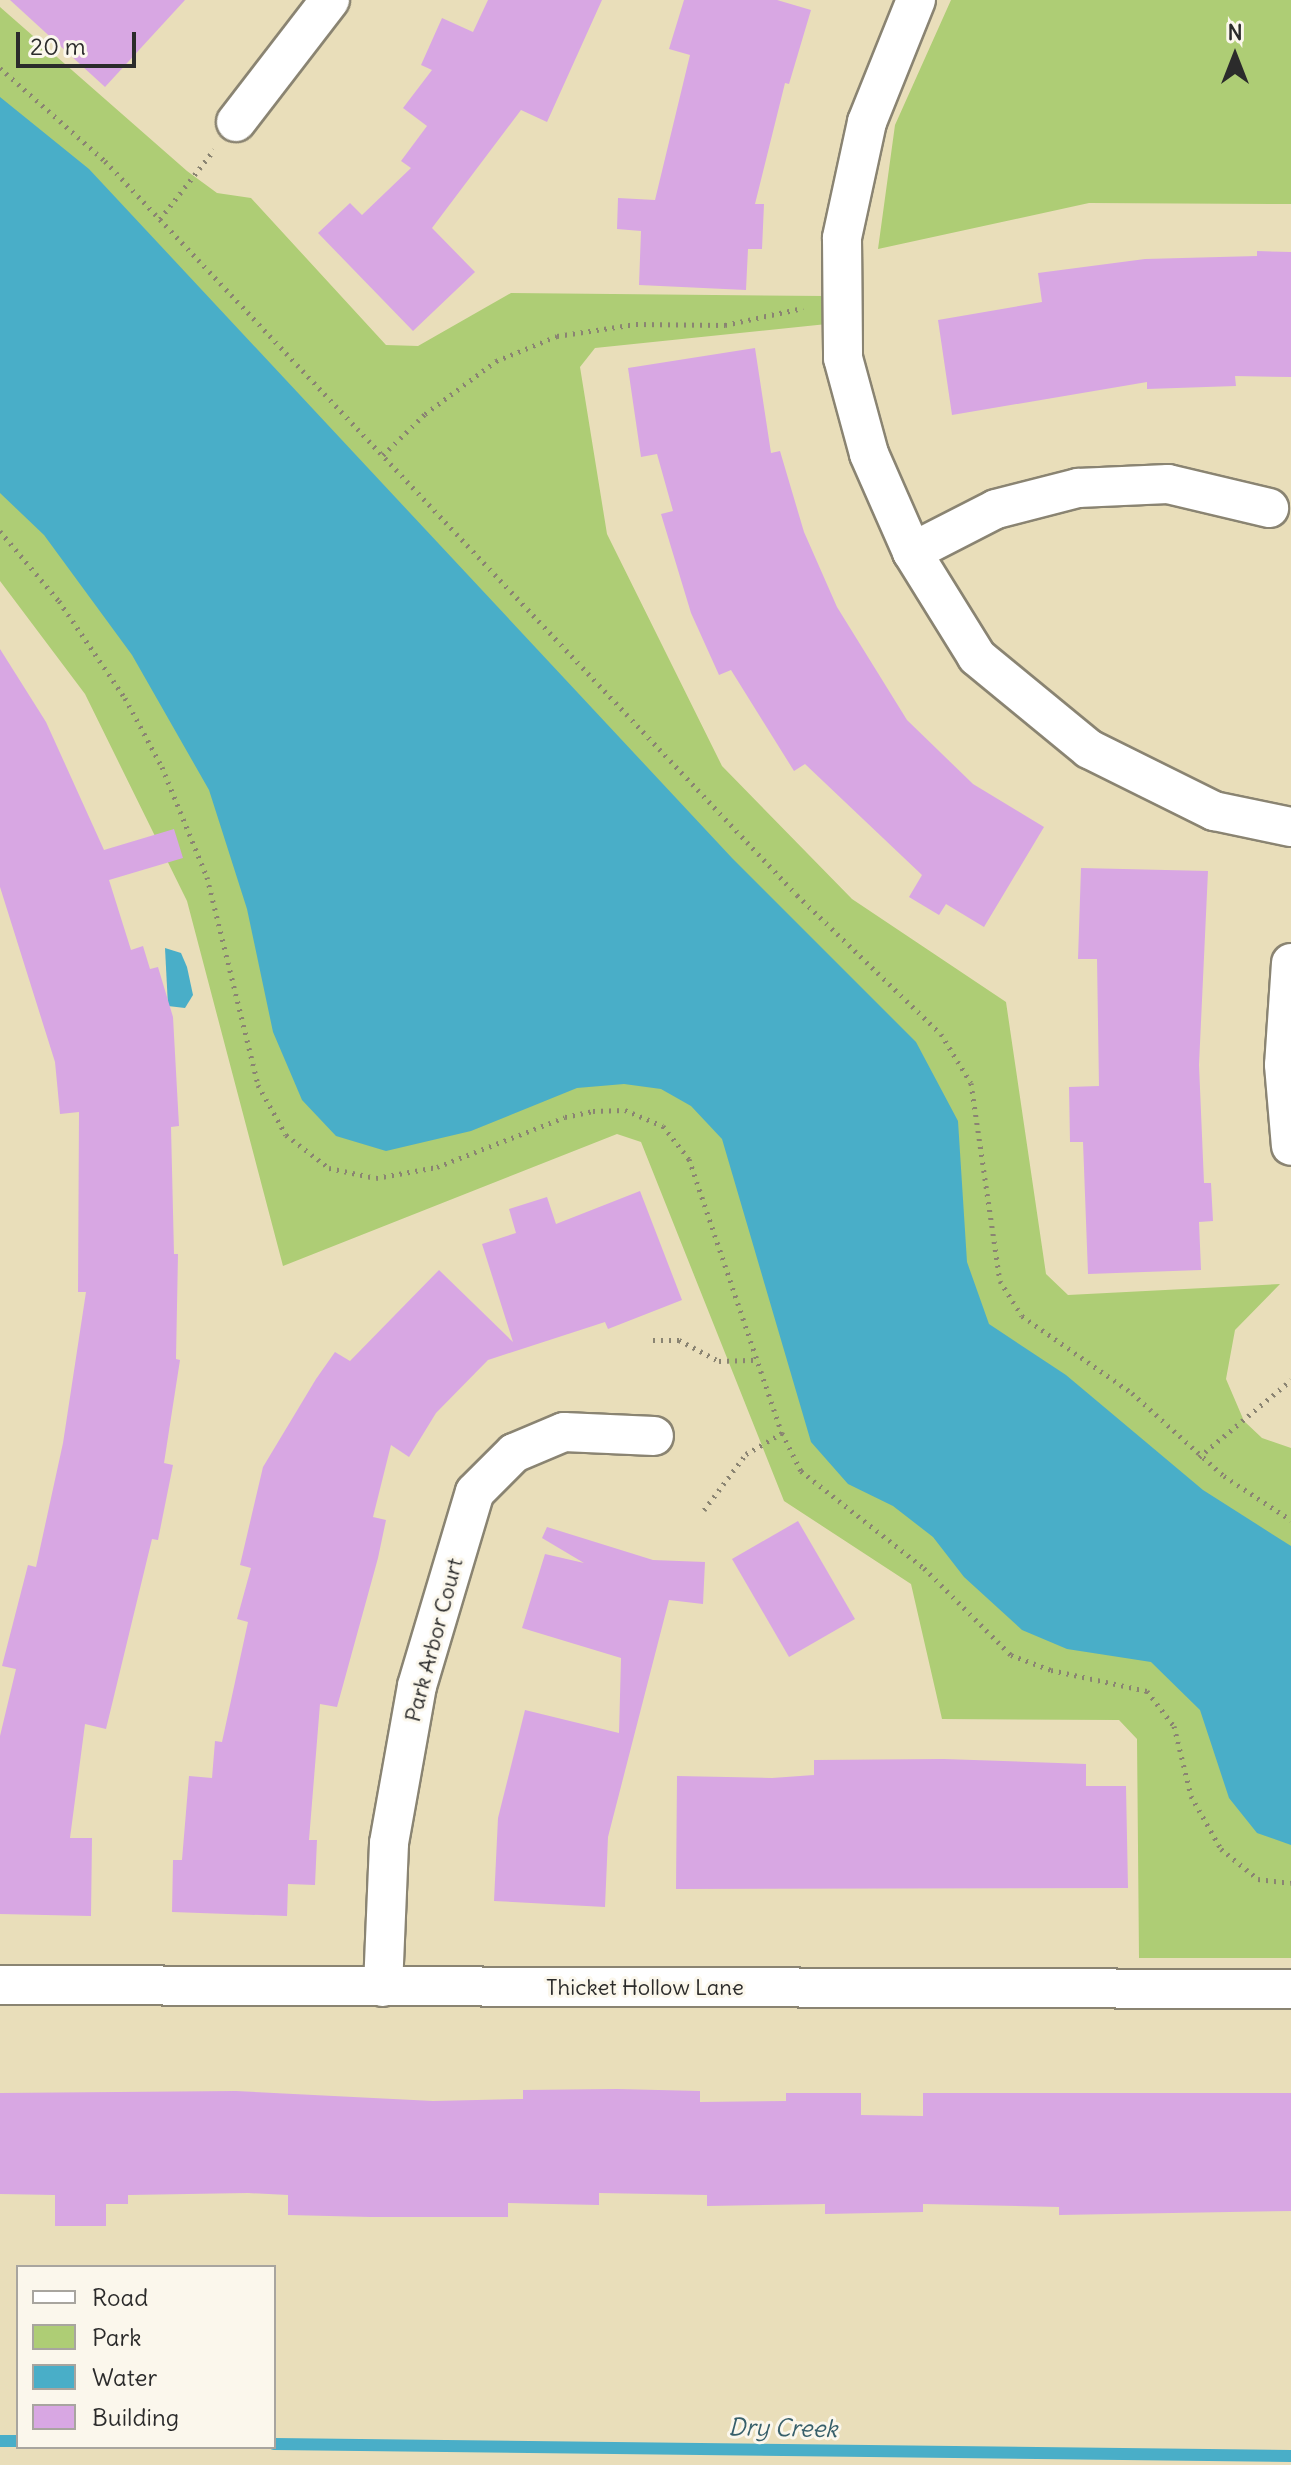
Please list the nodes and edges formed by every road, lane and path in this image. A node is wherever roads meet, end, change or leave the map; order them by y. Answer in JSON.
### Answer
{"nodes":[{"id":1,"x":330,"y":0,"type":"edge"},
{"id":2,"x":916,"y":0,"type":"edge"},
{"id":3,"x":0,"y":68,"type":"edge"},
{"id":4,"x":236,"y":122,"type":"joint"},
{"id":5,"x":160,"y":219,"type":"junction"},
{"id":6,"x":843,"y":306,"type":"junction"},
{"id":7,"x":383,"y":455,"type":"junction"},
{"id":8,"x":1269,"y":508,"type":"dead end"},
{"id":9,"x":0,"y":531,"type":"edge"},
{"id":10,"x":912,"y":552,"type":"junction"},
{"id":11,"x":1291,"y":827,"type":"edge"},
{"id":12,"x":1291,"y":963,"type":"edge"},
{"id":13,"x":1291,"y":1146,"type":"edge"},
{"id":14,"x":653,"y":1340,"type":"dead end"},
{"id":15,"x":757,"y":1360,"type":"junction"},
{"id":16,"x":1291,"y":1380,"type":"edge"},
{"id":17,"x":782,"y":1433,"type":"junction"},
{"id":18,"x":654,"y":1436,"type":"dead end"},
{"id":19,"x":1199,"y":1457,"type":"junction"},
{"id":20,"x":704,"y":1510,"type":"dead end"},
{"id":21,"x":1291,"y":1520,"type":"edge"},
{"id":22,"x":1291,"y":1883,"type":"edge"},
{"id":23,"x":0,"y":1985,"type":"edge"},
{"id":24,"x":383,"y":1987,"type":"junction"},
{"id":25,"x":1291,"y":1989,"type":"edge"}],
"edges":[{"from":1,"to":4,"type":"street"},
{"from":2,"to":6,"type":"street"},
{"from":3,"to":5,"type":"path"},
{"from":4,"to":5,"type":"path"},
{"from":5,"to":7,"type":"path"},
{"from":6,"to":7,"type":"path"},
{"from":6,"to":10,"type":"street"},
{"from":7,"to":19,"type":"path"},
{"from":8,"to":10,"type":"street"},
{"from":9,"to":15,"type":"path"},
{"from":10,"to":11,"type":"street"},
{"from":12,"to":13,"type":"street"},
{"from":14,"to":15,"type":"path"},
{"from":15,"to":17,"type":"path"},
{"from":16,"to":19,"type":"path"},
{"from":17,"to":20,"type":"path"},
{"from":17,"to":22,"type":"path"},
{"from":18,"to":24,"type":"street","name":"Park Arbor Court"},
{"from":19,"to":21,"type":"path"},
{"from":23,"to":24,"type":"street","name":"Thicket Hollow Lane"},
{"from":24,"to":25,"type":"street","name":"Thicket Hollow Lane"}]}
